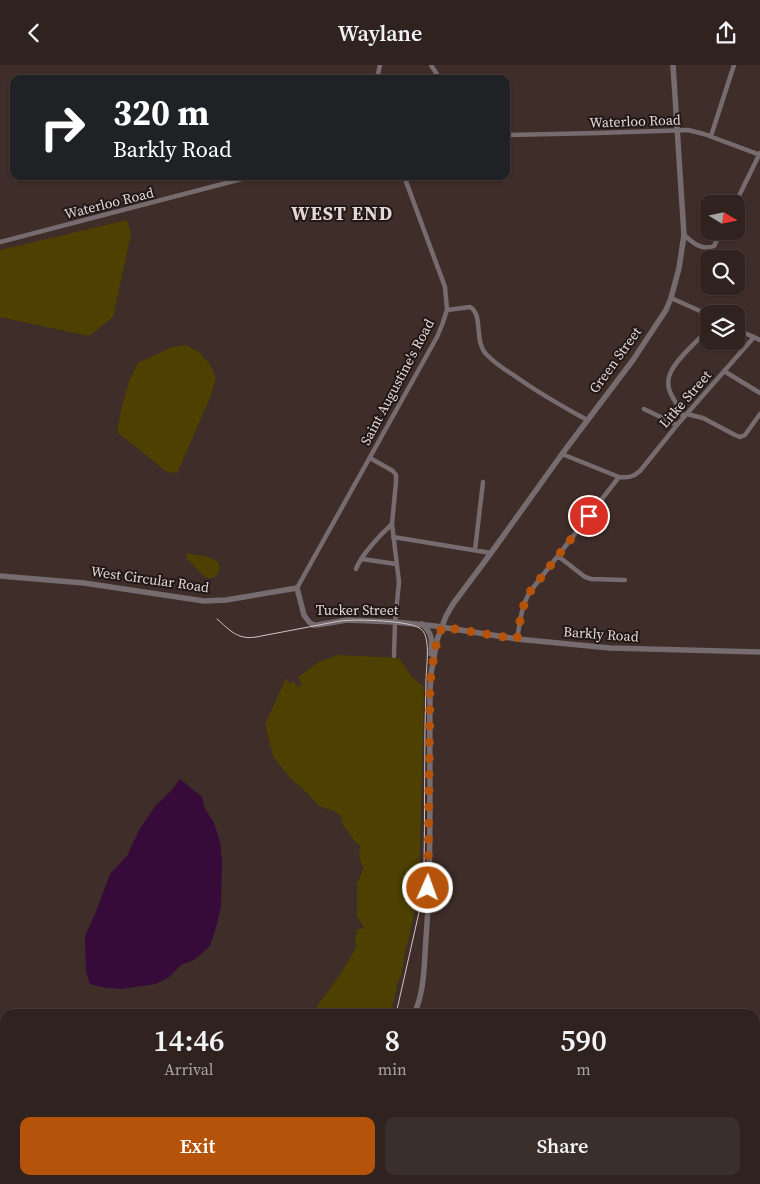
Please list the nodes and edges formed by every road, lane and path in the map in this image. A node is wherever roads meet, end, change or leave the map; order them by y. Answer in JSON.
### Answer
{"nodes":[{"id":1,"x":673,"y":65,"type":"edge"},
{"id":2,"x":734,"y":65,"type":"edge"},
{"id":3,"x":677,"y":131,"type":"junction"},
{"id":4,"x":510,"y":135,"type":"edge"},
{"id":5,"x":711,"y":136,"type":"junction"},
{"id":6,"x":760,"y":154,"type":"edge"},
{"id":7,"x":239,"y":180,"type":"edge"},
{"id":8,"x":405,"y":180,"type":"edge"},
{"id":9,"x":740,"y":195,"type":"edge"},
{"id":10,"x":684,"y":235,"type":"junction"},
{"id":11,"x":716,"y":240,"type":"edge"},
{"id":12,"x":0,"y":242,"type":"edge"},
{"id":13,"x":672,"y":298,"type":"junction"},
{"id":14,"x":446,"y":310,"type":"junction"},
{"id":15,"x":700,"y":311,"type":"edge"},
{"id":16,"x":745,"y":333,"type":"edge"},
{"id":17,"x":754,"y":337,"type":"junction"},
{"id":18,"x":700,"y":338,"type":"edge"},
{"id":19,"x":760,"y":340,"type":"edge"},
{"id":20,"x":724,"y":371,"type":"junction"},
{"id":21,"x":760,"y":393,"type":"edge"},
{"id":22,"x":644,"y":409,"type":"dead end"},
{"id":23,"x":760,"y":414,"type":"edge"},
{"id":24,"x":685,"y":416,"type":"junction"},
{"id":25,"x":587,"y":420,"type":"junction"},
{"id":26,"x":676,"y":425,"type":"junction"},
{"id":27,"x":562,"y":453,"type":"junction"},
{"id":28,"x":370,"y":458,"type":"junction"},
{"id":29,"x":619,"y":477,"type":"junction"},
{"id":30,"x":483,"y":482,"type":"dead end"},
{"id":31,"x":392,"y":524,"type":"junction"},
{"id":32,"x":393,"y":537,"type":"junction"},
{"id":33,"x":475,"y":550,"type":"junction"},
{"id":34,"x":491,"y":553,"type":"junction"},
{"id":35,"x":558,"y":556,"type":"junction"},
{"id":36,"x":362,"y":559,"type":"junction"},
{"id":37,"x":396,"y":564,"type":"junction"},
{"id":38,"x":356,"y":569,"type":"dead end"},
{"id":39,"x":0,"y":576,"type":"edge"},
{"id":40,"x":625,"y":580,"type":"dead end"},
{"id":41,"x":297,"y":588,"type":"junction"},
{"id":42,"x":395,"y":622,"type":"junction"},
{"id":43,"x":421,"y":624,"type":"junction"},
{"id":44,"x":442,"y":627,"type":"junction"},
{"id":45,"x":517,"y":639,"type":"junction"},
{"id":46,"x":760,"y":652,"type":"edge"},
{"id":47,"x":394,"y":656,"type":"dead end"},
{"id":48,"x":431,"y":676,"type":"junction"},
{"id":49,"x":417,"y":1009,"type":"edge"}],
"edges":[{"from":1,"to":3,"type":"street","name":"Green Street"},
{"from":2,"to":5,"type":"street"},
{"from":3,"to":4,"type":"street","name":"Waterloo Road"},
{"from":3,"to":5,"type":"street","name":"Waterloo Road"},
{"from":3,"to":10,"type":"street","name":"Green Street"},
{"from":5,"to":6,"type":"street","name":"Waterloo Road"},
{"from":6,"to":9,"type":"street"},
{"from":7,"to":12,"type":"street","name":"Waterloo Road"},
{"from":8,"to":14,"type":"street","name":"Saint Augustine's Road"},
{"from":10,"to":11,"type":"street"},
{"from":10,"to":13,"type":"street","name":"Green Street"},
{"from":13,"to":15,"type":"street"},
{"from":13,"to":25,"type":"street","name":"Green Street"},
{"from":14,"to":25,"type":"street"},
{"from":14,"to":28,"type":"street","name":"Saint Augustine's Road"},
{"from":16,"to":17,"type":"street"},
{"from":17,"to":19,"type":"street"},
{"from":17,"to":20,"type":"street","name":"Litke Street"},
{"from":18,"to":24,"type":"street"},
{"from":20,"to":21,"type":"street"},
{"from":20,"to":24,"type":"street","name":"Litke Street"},
{"from":22,"to":26,"type":"street"},
{"from":23,"to":24,"type":"street"},
{"from":24,"to":26,"type":"street","name":"Litke Street"},
{"from":25,"to":27,"type":"street","name":"Green Street"},
{"from":26,"to":29,"type":"street","name":"Litke Street"},
{"from":27,"to":29,"type":"street"},
{"from":27,"to":34,"type":"street","name":"Green Street"},
{"from":28,"to":31,"type":"street"},
{"from":28,"to":41,"type":"street","name":"Saint Augustine's Road"},
{"from":29,"to":35,"type":"street"},
{"from":30,"to":33,"type":"street"},
{"from":31,"to":32,"type":"street"},
{"from":31,"to":36,"type":"street"},
{"from":32,"to":33,"type":"street"},
{"from":32,"to":37,"type":"street"},
{"from":33,"to":34,"type":"street"},
{"from":34,"to":44,"type":"street","name":"Green Street"},
{"from":35,"to":40,"type":"street"},
{"from":35,"to":45,"type":"street"},
{"from":36,"to":37,"type":"street"},
{"from":36,"to":38,"type":"street"},
{"from":37,"to":42,"type":"street"},
{"from":39,"to":41,"type":"street","name":"West Circular Road"},
{"from":41,"to":42,"type":"street","name":"Tucker Street"},
{"from":42,"to":43,"type":"street","name":"Tucker Street"},
{"from":42,"to":47,"type":"street"},
{"from":43,"to":44,"type":"street","name":"Tucker Street"},
{"from":43,"to":48,"type":"street"},
{"from":44,"to":45,"type":"street","name":"Barkly Road"},
{"from":44,"to":48,"type":"street","name":"Green Street"},
{"from":45,"to":46,"type":"street","name":"Barkly Road"},
{"from":48,"to":49,"type":"street"}]}
